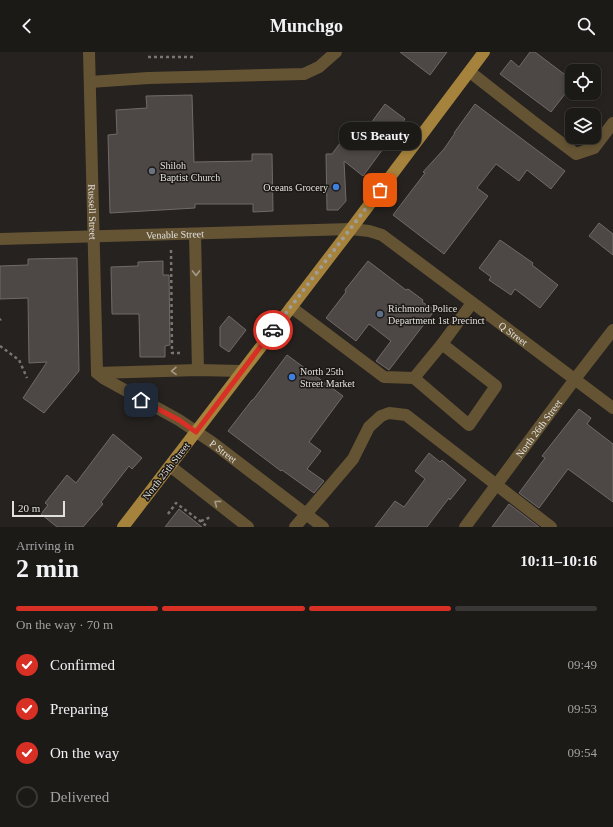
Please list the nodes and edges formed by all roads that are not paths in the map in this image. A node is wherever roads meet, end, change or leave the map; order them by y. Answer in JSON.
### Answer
{"nodes":[{"id":1,"x":89,"y":52,"type":"edge"},
{"id":2,"x":336,"y":52,"type":"edge"},
{"id":3,"x":484,"y":52,"type":"edge"},
{"id":4,"x":470,"y":72,"type":"junction"},
{"id":5,"x":90,"y":82,"type":"junction"},
{"id":6,"x":613,"y":123,"type":"edge"},
{"id":7,"x":351,"y":230,"type":"junction"},
{"id":8,"x":196,"y":234,"type":"junction"},
{"id":9,"x":94,"y":237,"type":"junction"},
{"id":10,"x":0,"y":239,"type":"edge"},
{"id":11,"x":472,"y":302,"type":"junction"},
{"id":12,"x":291,"y":307,"type":"junction"},
{"id":13,"x":613,"y":330,"type":"edge"},
{"id":14,"x":442,"y":344,"type":"junction"},
{"id":15,"x":198,"y":370,"type":"junction"},
{"id":16,"x":241,"y":372,"type":"junction"},
{"id":17,"x":97,"y":373,"type":"junction"},
{"id":18,"x":414,"y":378,"type":"junction"},
{"id":19,"x":575,"y":379,"type":"junction"},
{"id":20,"x":613,"y":408,"type":"edge"},
{"id":21,"x":196,"y":432,"type":"junction"},
{"id":22,"x":170,"y":466,"type":"junction"},
{"id":23,"x":496,"y":486,"type":"junction"},
{"id":24,"x":306,"y":514,"type":"junction"},
{"id":25,"x":123,"y":527,"type":"edge"},
{"id":26,"x":248,"y":527,"type":"edge"},
{"id":27,"x":296,"y":527,"type":"edge"},
{"id":28,"x":323,"y":527,"type":"edge"},
{"id":29,"x":465,"y":527,"type":"edge"},
{"id":30,"x":550,"y":527,"type":"edge"}],
"edges":[{"from":1,"to":5,"type":"street","name":"Russell Street"},
{"from":2,"to":5,"type":"street"},
{"from":3,"to":4,"type":"main road","name":"North 25th Street"},
{"from":4,"to":6,"type":"street"},
{"from":4,"to":7,"type":"main road","name":"North 25th Street"},
{"from":5,"to":9,"type":"street","name":"Russell Street"},
{"from":7,"to":8,"type":"street","name":"Venable Street"},
{"from":7,"to":11,"type":"street","name":"Q Street"},
{"from":7,"to":12,"type":"main road","name":"North 25th Street"},
{"from":8,"to":9,"type":"street","name":"Venable Street"},
{"from":8,"to":15,"type":"street","one_way":true},
{"from":9,"to":10,"type":"street","name":"Venable Street"},
{"from":9,"to":17,"type":"street","name":"Russell Street"},
{"from":11,"to":14,"type":"street"},
{"from":11,"to":19,"type":"street","name":"Q Street"},
{"from":12,"to":16,"type":"main road","name":"North 25th Street"},
{"from":12,"to":18,"type":"street"},
{"from":13,"to":19,"type":"street","name":"North 26th Street"},
{"from":14,"to":18,"type":"street"},
{"from":14,"to":18,"type":"street"},
{"from":15,"to":16,"type":"street"},
{"from":15,"to":17,"type":"street","one_way":true},
{"from":16,"to":21,"type":"main road","name":"North 25th Street"},
{"from":17,"to":21,"type":"street","name":"P Street"},
{"from":19,"to":20,"type":"street","name":"Q Street"},
{"from":19,"to":23,"type":"street","name":"North 26th Street"},
{"from":21,"to":22,"type":"main road","name":"North 25th Street"},
{"from":21,"to":24,"type":"street","name":"P Street"},
{"from":22,"to":25,"type":"main road","name":"North 25th Street"},
{"from":26,"to":22,"type":"street","one_way":true},
{"from":23,"to":24,"type":"street"},
{"from":23,"to":29,"type":"street","name":"North 26th Street"},
{"from":23,"to":30,"type":"street"},
{"from":24,"to":27,"type":"street"},
{"from":24,"to":28,"type":"street","name":"P Street"}]}
